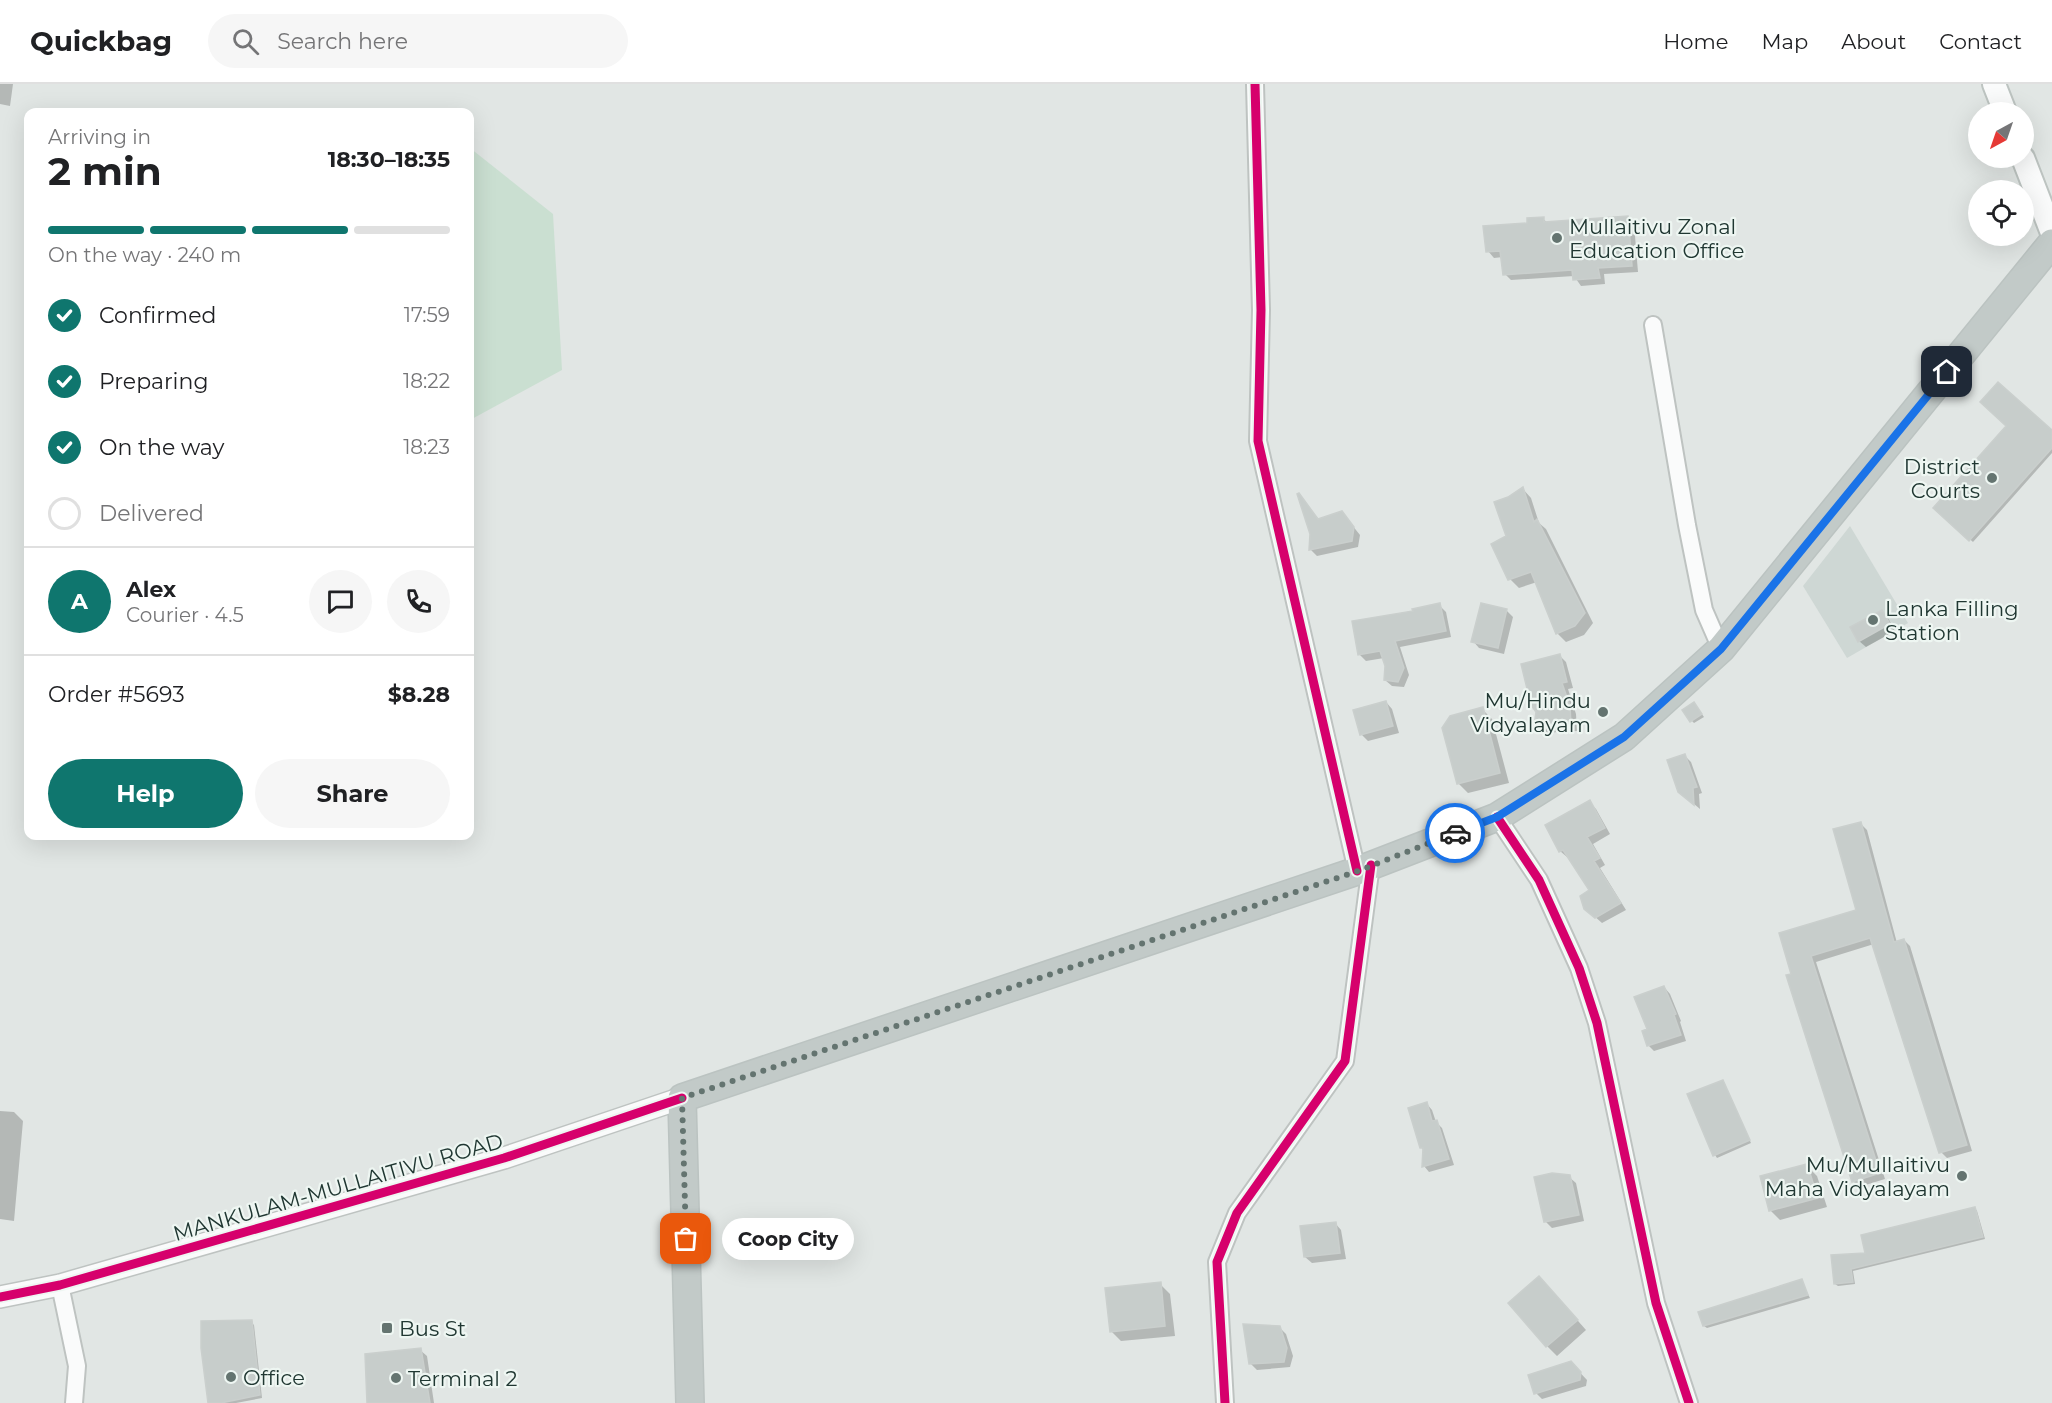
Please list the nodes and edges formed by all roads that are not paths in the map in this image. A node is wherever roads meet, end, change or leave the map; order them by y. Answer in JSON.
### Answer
{"nodes":[{"id":1,"x":1255,"y":84,"type":"edge"},
{"id":2,"x":1994,"y":84,"type":"edge"},
{"id":3,"x":2001,"y":102,"type":"edge"},
{"id":4,"x":2027,"y":168,"type":"edge"},
{"id":5,"x":2052,"y":233,"type":"edge"},
{"id":6,"x":2052,"y":243,"type":"edge"},
{"id":7,"x":1653,"y":325,"type":"dead end"},
{"id":8,"x":1721,"y":649,"type":"junction"},
{"id":9,"x":1497,"y":817,"type":"junction"},
{"id":10,"x":1364,"y":868,"type":"junction"},
{"id":11,"x":682,"y":1098,"type":"junction"},
{"id":12,"x":60,"y":1285,"type":"junction"},
{"id":13,"x":0,"y":1298,"type":"edge"},
{"id":14,"x":74,"y":1403,"type":"edge"},
{"id":15,"x":690,"y":1403,"type":"edge"},
{"id":16,"x":1226,"y":1403,"type":"edge"},
{"id":17,"x":1689,"y":1403,"type":"edge"}],
"edges":[{"from":1,"to":10,"type":"street"},
{"from":2,"to":3,"type":"main road"},
{"from":4,"to":5,"type":"main road"},
{"from":6,"to":8,"type":"highway"},
{"from":7,"to":8,"type":"street"},
{"from":8,"to":9,"type":"highway"},
{"from":9,"to":10,"type":"highway"},
{"from":9,"to":17,"type":"street"},
{"from":10,"to":11,"type":"highway"},
{"from":10,"to":16,"type":"street"},
{"from":11,"to":12,"type":"street","name":"MANKULAM-MULLAITIVU ROAD"},
{"from":11,"to":15,"type":"highway"},
{"from":12,"to":13,"type":"street","name":"MANKULAM-MULLAITIVU ROAD"},
{"from":12,"to":14,"type":"street"}]}
